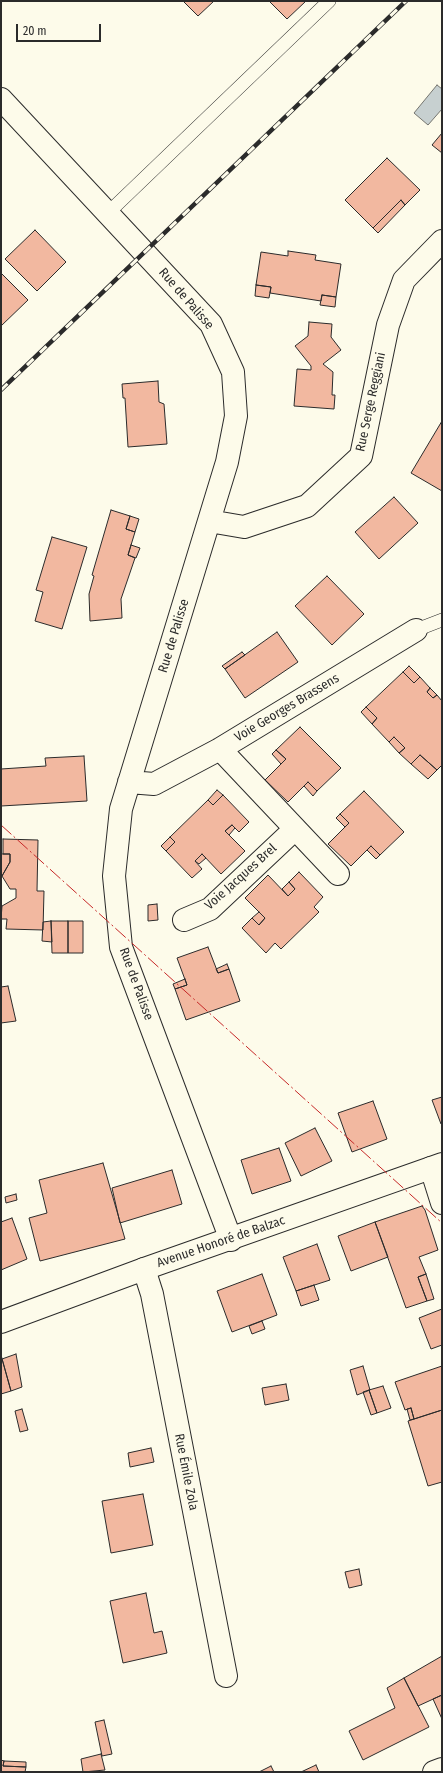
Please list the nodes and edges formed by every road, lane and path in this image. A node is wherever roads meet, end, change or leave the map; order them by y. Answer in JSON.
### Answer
{"nodes":[{"id":1,"x":329,"y":1,"type":"edge"},
{"id":2,"x":1,"y":99,"type":"edge"},
{"id":3,"x":108,"y":213,"type":"junction"},
{"id":4,"x":442,"y":241,"type":"edge"},
{"id":5,"x":210,"y":521,"type":"junction"},
{"id":6,"x":442,"y":620,"type":"edge"},
{"id":7,"x":416,"y":630,"type":"joint"},
{"id":8,"x":220,"y":749,"type":"junction"},
{"id":9,"x":129,"y":782,"type":"junction"},
{"id":10,"x":295,"y":829,"type":"junction"},
{"id":11,"x":338,"y":874,"type":"dead end"},
{"id":12,"x":184,"y":920,"type":"dead end"},
{"id":13,"x":437,"y":1166,"type":"edge"},
{"id":14,"x":442,"y":1203,"type":"edge"},
{"id":15,"x":231,"y":1240,"type":"junction"},
{"id":16,"x":144,"y":1269,"type":"junction"},
{"id":17,"x":1,"y":1322,"type":"edge"},
{"id":18,"x":226,"y":1676,"type":"dead end"},
{"id":19,"x":442,"y":1768,"type":"edge"},
{"id":20,"x":434,"y":1772,"type":"edge"}],
"edges":[{"from":1,"to":3,"type":"lane"},
{"from":2,"to":3,"type":"street","name":"Rue de Palisse"},
{"from":3,"to":5,"type":"street","name":"Rue de Palisse"},
{"from":4,"to":5,"type":"street","name":"Rue Serge Reggiani"},
{"from":5,"to":9,"type":"street","name":"Rue de Palisse"},
{"from":6,"to":7,"type":"lane","name":"Voie Georges Brassens"},
{"from":7,"to":8,"type":"street","name":"Voie Georges Brassens"},
{"from":8,"to":9,"type":"street","name":"Voie Georges Brassens"},
{"from":8,"to":10,"type":"street"},
{"from":9,"to":15,"type":"street","name":"Rue de Palisse"},
{"from":10,"to":11,"type":"street"},
{"from":10,"to":12,"type":"street","name":"Voie Jacques Brel"},
{"from":13,"to":14,"type":"street"},
{"from":13,"to":15,"type":"street","name":"Avenue Honoré de Balzac"},
{"from":15,"to":16,"type":"street","name":"Avenue Honoré de Balzac"},
{"from":16,"to":17,"type":"street","name":"Avenue Honoré de Balzac"},
{"from":16,"to":18,"type":"street","name":"Rue Émile Zola"},
{"from":19,"to":20,"type":"street"}]}
